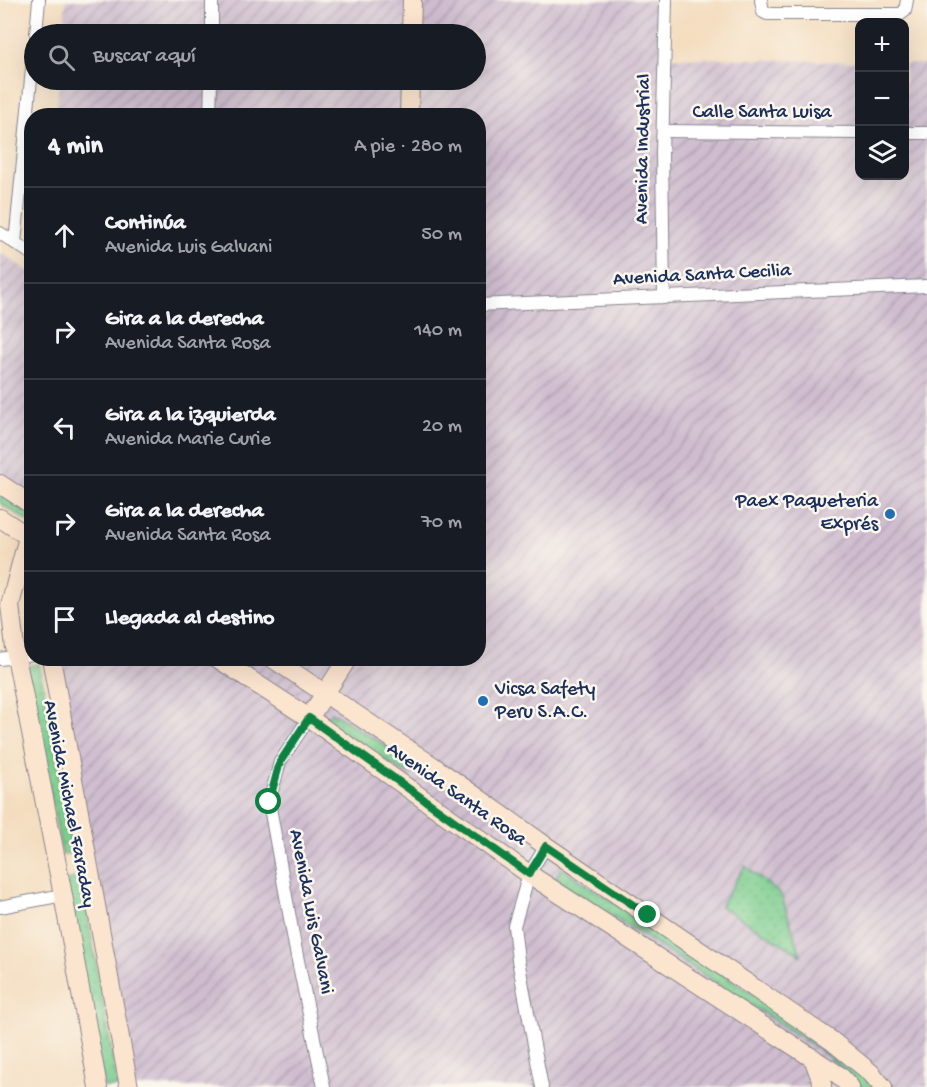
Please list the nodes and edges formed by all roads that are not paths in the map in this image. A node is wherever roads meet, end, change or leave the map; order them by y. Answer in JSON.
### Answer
{"nodes":[{"id":1,"x":39,"y":0,"type":"edge"},
{"id":2,"x":212,"y":0,"type":"edge"},
{"id":3,"x":412,"y":0,"type":"edge"},
{"id":4,"x":666,"y":0,"type":"edge"},
{"id":5,"x":907,"y":0,"type":"edge"},
{"id":6,"x":761,"y":3,"type":"edge"},
{"id":7,"x":37,"y":24,"type":"edge"},
{"id":8,"x":212,"y":24,"type":"edge"},
{"id":9,"x":411,"y":24,"type":"edge"},
{"id":10,"x":30,"y":90,"type":"edge"},
{"id":11,"x":211,"y":90,"type":"edge"},
{"id":12,"x":410,"y":90,"type":"edge"},
{"id":13,"x":28,"y":108,"type":"edge"},
{"id":14,"x":210,"y":108,"type":"edge"},
{"id":15,"x":409,"y":108,"type":"edge"},
{"id":16,"x":664,"y":131,"type":"junction"},
{"id":17,"x":855,"y":133,"type":"edge"},
{"id":18,"x":909,"y":133,"type":"edge"},
{"id":19,"x":927,"y":133,"type":"edge"},
{"id":20,"x":24,"y":151,"type":"edge"},
{"id":21,"x":0,"y":233,"type":"edge"},
{"id":22,"x":15,"y":243,"type":"junction"},
{"id":23,"x":24,"y":249,"type":"edge"},
{"id":24,"x":927,"y":286,"type":"edge"},
{"id":25,"x":664,"y":298,"type":"junction"},
{"id":26,"x":486,"y":305,"type":"edge"},
{"id":27,"x":0,"y":484,"type":"edge"},
{"id":28,"x":24,"y":499,"type":"edge"},
{"id":29,"x":0,"y":518,"type":"edge"},
{"id":30,"x":24,"y":532,"type":"edge"},
{"id":31,"x":24,"y":557,"type":"edge"},
{"id":32,"x":16,"y":656,"type":"edge"},
{"id":33,"x":52,"y":666,"type":"edge"},
{"id":34,"x":229,"y":666,"type":"edge"},
{"id":35,"x":285,"y":666,"type":"edge"},
{"id":36,"x":343,"y":666,"type":"edge"},
{"id":37,"x":327,"y":693,"type":"junction"},
{"id":38,"x":309,"y":718,"type":"junction"},
{"id":39,"x":546,"y":846,"type":"junction"},
{"id":40,"x":88,"y":861,"type":"junction"},
{"id":41,"x":58,"y":866,"type":"junction"},
{"id":42,"x":529,"y":874,"type":"junction"},
{"id":43,"x":63,"y":896,"type":"junction"},
{"id":44,"x":0,"y":907,"type":"edge"},
{"id":45,"x":813,"y":1058,"type":"junction"},
{"id":46,"x":98,"y":1087,"type":"edge"},
{"id":47,"x":129,"y":1087,"type":"edge"},
{"id":48,"x":324,"y":1087,"type":"edge"},
{"id":49,"x":542,"y":1087,"type":"edge"},
{"id":50,"x":822,"y":1087,"type":"edge"},
{"id":51,"x":850,"y":1087,"type":"edge"},
{"id":52,"x":884,"y":1087,"type":"edge"}],
"edges":[{"from":1,"to":7,"type":"street"},
{"from":2,"to":8,"type":"street"},
{"from":3,"to":9,"type":"main road"},
{"from":4,"to":16,"type":"street","name":"Avenida Industrial"},
{"from":5,"to":6,"type":"street"},
{"from":10,"to":13,"type":"street"},
{"from":11,"to":14,"type":"street"},
{"from":12,"to":15,"type":"main road"},
{"from":16,"to":17,"type":"street","name":"Calle Santa Luisa"},
{"from":16,"to":25,"type":"street","name":"Avenida Industrial"},
{"from":18,"to":19,"type":"street"},
{"from":20,"to":22,"type":"street"},
{"from":21,"to":22,"type":"street"},
{"from":22,"to":23,"type":"street"},
{"from":24,"to":25,"type":"street","name":"Avenida Santa Cecilia"},
{"from":25,"to":26,"type":"street","name":"Avenida Santa Cecilia"},
{"from":27,"to":28,"type":"main road"},
{"from":29,"to":30,"type":"main road"},
{"from":31,"to":32,"type":"main road","name":"Avenida Michael Faraday"},
{"from":32,"to":41,"type":"main road","name":"Avenida Michael Faraday"},
{"from":33,"to":40,"type":"main road","name":"Avenida Michael Faraday"},
{"from":34,"to":38,"type":"main road","name":"Avenida Santa Rosa"},
{"from":35,"to":37,"type":"main road","name":"Avenida Santa Rosa"},
{"from":36,"to":37,"type":"main road"},
{"from":37,"to":38,"type":"main road"},
{"from":37,"to":39,"type":"main road","name":"Avenida Santa Rosa"},
{"from":38,"to":42,"type":"main road","name":"Avenida Santa Rosa"},
{"from":38,"to":48,"type":"street","name":"Avenida Luis Galvani"},
{"from":39,"to":42,"type":"street"},
{"from":39,"to":52,"type":"main road","name":"Avenida Santa Rosa"},
{"from":40,"to":41,"type":"main road"},
{"from":40,"to":47,"type":"main road","name":"Avenida Michael Faraday"},
{"from":41,"to":43,"type":"main road","name":"Avenida Michael Faraday"},
{"from":42,"to":45,"type":"main road","name":"Avenida Santa Rosa"},
{"from":42,"to":49,"type":"street"},
{"from":43,"to":44,"type":"street"},
{"from":43,"to":46,"type":"main road","name":"Avenida Michael Faraday"},
{"from":45,"to":50,"type":"main road"},
{"from":45,"to":51,"type":"main road","name":"Avenida Santa Rosa"}]}
